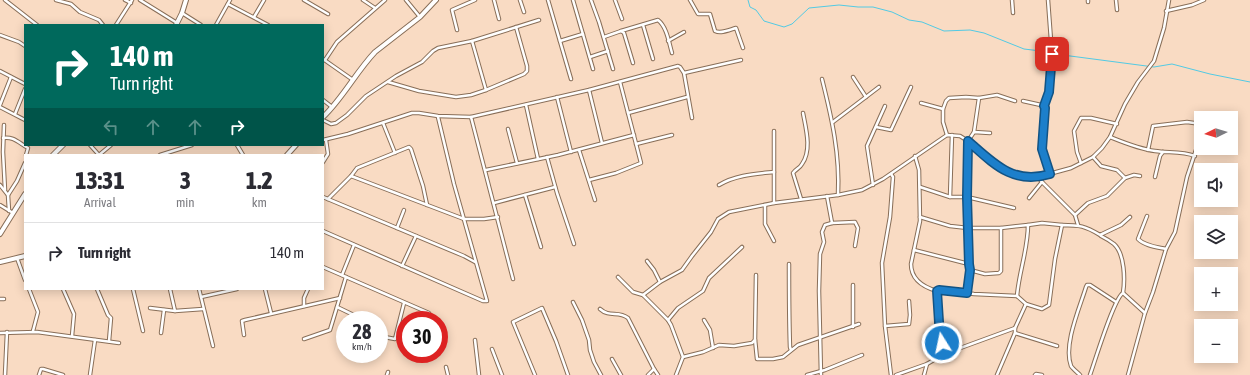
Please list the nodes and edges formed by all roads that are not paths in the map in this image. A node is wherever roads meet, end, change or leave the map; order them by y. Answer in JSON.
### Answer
{"nodes":[{"id":1,"x":5,"y":0,"type":"edge"},
{"id":2,"x":56,"y":0,"type":"edge"},
{"id":3,"x":126,"y":0,"type":"edge"},
{"id":4,"x":140,"y":0,"type":"edge"},
{"id":5,"x":186,"y":0,"type":"edge"},
{"id":6,"x":230,"y":0,"type":"edge"},
{"id":7,"x":264,"y":0,"type":"edge"},
{"id":8,"x":304,"y":0,"type":"edge"},
{"id":9,"x":363,"y":0,"type":"edge"},
{"id":10,"x":385,"y":0,"type":"edge"},
{"id":11,"x":406,"y":0,"type":"edge"},
{"id":12,"x":436,"y":0,"type":"edge"},
{"id":13,"x":475,"y":0,"type":"edge"},
{"id":14,"x":494,"y":0,"type":"edge"},
{"id":15,"x":520,"y":0,"type":"edge"},
{"id":16,"x":548,"y":0,"type":"edge"},
{"id":17,"x":573,"y":0,"type":"edge"},
{"id":18,"x":591,"y":0,"type":"edge"},
{"id":19,"x":615,"y":0,"type":"edge"},
{"id":20,"x":690,"y":0,"type":"edge"},
{"id":21,"x":1012,"y":0,"type":"edge"},
{"id":22,"x":1048,"y":0,"type":"edge"},
{"id":23,"x":1116,"y":0,"type":"edge"},
{"id":24,"x":1169,"y":0,"type":"edge"},
{"id":25,"x":1204,"y":0,"type":"edge"},
{"id":26,"x":131,"y":2,"type":"edge"},
{"id":27,"x":228,"y":4,"type":"junction"},
{"id":28,"x":375,"y":8,"type":"junction"},
{"id":29,"x":1117,"y":10,"type":"dead end"},
{"id":30,"x":1166,"y":11,"type":"junction"},
{"id":31,"x":524,"y":12,"type":"dead end"},
{"id":32,"x":182,"y":13,"type":"junction"},
{"id":33,"x":1013,"y":13,"type":"dead end"},
{"id":34,"x":328,"y":14,"type":"dead end"},
{"id":35,"x":254,"y":17,"type":"junction"},
{"id":36,"x":420,"y":17,"type":"junction"},
{"id":37,"x":500,"y":19,"type":"dead end"},
{"id":38,"x":622,"y":19,"type":"dead end"},
{"id":39,"x":539,"y":20,"type":"dead end"},
{"id":40,"x":36,"y":24,"type":"edge"},
{"id":41,"x":102,"y":24,"type":"edge"},
{"id":42,"x":117,"y":24,"type":"edge"},
{"id":43,"x":176,"y":24,"type":"edge"},
{"id":44,"x":199,"y":24,"type":"edge"},
{"id":45,"x":217,"y":24,"type":"edge"},
{"id":46,"x":266,"y":24,"type":"edge"},
{"id":47,"x":643,"y":25,"type":"junction"},
{"id":48,"x":516,"y":28,"type":"junction"},
{"id":49,"x":457,"y":30,"type":"dead end"},
{"id":50,"x":621,"y":31,"type":"junction"},
{"id":51,"x":684,"y":32,"type":"dead end"},
{"id":52,"x":583,"y":34,"type":"junction"},
{"id":53,"x":0,"y":35,"type":"edge"},
{"id":54,"x":604,"y":37,"type":"junction"},
{"id":55,"x":472,"y":41,"type":"junction"},
{"id":56,"x":560,"y":41,"type":"junction"},
{"id":57,"x":668,"y":41,"type":"junction"},
{"id":58,"x":24,"y":45,"type":"edge"},
{"id":59,"x":743,"y":48,"type":"dead end"},
{"id":60,"x":608,"y":51,"type":"junction"},
{"id":61,"x":672,"y":53,"type":"dead end"},
{"id":62,"x":590,"y":57,"type":"junction"},
{"id":63,"x":652,"y":59,"type":"dead end"},
{"id":64,"x":324,"y":60,"type":"edge"},
{"id":65,"x":741,"y":60,"type":"dead end"},
{"id":66,"x":633,"y":63,"type":"dead end"},
{"id":67,"x":593,"y":68,"type":"dead end"},
{"id":68,"x":613,"y":69,"type":"dead end"},
{"id":69,"x":0,"y":71,"type":"edge"},
{"id":70,"x":684,"y":74,"type":"junction"},
{"id":71,"x":11,"y":77,"type":"junction"},
{"id":72,"x":853,"y":77,"type":"dead end"},
{"id":73,"x":571,"y":78,"type":"dead end"},
{"id":74,"x":822,"y":79,"type":"dead end"},
{"id":75,"x":353,"y":80,"type":"junction"},
{"id":76,"x":387,"y":82,"type":"junction"},
{"id":77,"x":620,"y":82,"type":"junction"},
{"id":78,"x":24,"y":84,"type":"edge"},
{"id":79,"x":879,"y":87,"type":"dead end"},
{"id":80,"x":911,"y":87,"type":"dead end"},
{"id":81,"x":486,"y":90,"type":"junction"},
{"id":82,"x":589,"y":90,"type":"junction"},
{"id":83,"x":24,"y":91,"type":"edge"},
{"id":84,"x":557,"y":97,"type":"junction"},
{"id":85,"x":687,"y":97,"type":"junction"},
{"id":86,"x":866,"y":97,"type":"junction"},
{"id":87,"x":980,"y":98,"type":"junction"},
{"id":88,"x":324,"y":101,"type":"edge"},
{"id":89,"x":1015,"y":101,"type":"dead end"},
{"id":90,"x":1023,"y":101,"type":"dead end"},
{"id":91,"x":922,"y":103,"type":"dead end"},
{"id":92,"x":526,"y":104,"type":"junction"},
{"id":93,"x":0,"y":106,"type":"edge"},
{"id":94,"x":885,"y":106,"type":"dead end"},
{"id":95,"x":1044,"y":106,"type":"junction"},
{"id":96,"x":333,"y":108,"type":"junction"},
{"id":97,"x":943,"y":109,"type":"junction"},
{"id":98,"x":628,"y":113,"type":"junction"},
{"id":99,"x":803,"y":113,"type":"dead end"},
{"id":100,"x":14,"y":114,"type":"junction"},
{"id":101,"x":438,"y":116,"type":"junction"},
{"id":102,"x":324,"y":118,"type":"edge"},
{"id":103,"x":471,"y":118,"type":"junction"},
{"id":104,"x":692,"y":118,"type":"dead end"},
{"id":105,"x":24,"y":119,"type":"edge"},
{"id":106,"x":324,"y":120,"type":"edge"},
{"id":107,"x":833,"y":122,"type":"junction"},
{"id":108,"x":383,"y":123,"type":"junction"},
{"id":109,"x":1194,"y":123,"type":"edge"},
{"id":110,"x":1117,"y":124,"type":"junction"},
{"id":111,"x":4,"y":125,"type":"dead end"},
{"id":112,"x":876,"y":127,"type":"junction"},
{"id":113,"x":508,"y":129,"type":"dead end"},
{"id":114,"x":774,"y":131,"type":"dead end"},
{"id":115,"x":974,"y":132,"type":"junction"},
{"id":116,"x":990,"y":132,"type":"dead end"},
{"id":117,"x":947,"y":134,"type":"junction"},
{"id":118,"x":634,"y":135,"type":"junction"},
{"id":119,"x":672,"y":135,"type":"dead end"},
{"id":120,"x":952,"y":135,"type":"junction"},
{"id":121,"x":1110,"y":137,"type":"junction"},
{"id":122,"x":2,"y":138,"type":"junction"},
{"id":123,"x":324,"y":140,"type":"edge"},
{"id":124,"x":968,"y":141,"type":"junction"},
{"id":125,"x":602,"y":143,"type":"junction"},
{"id":126,"x":636,"y":144,"type":"junction"},
{"id":127,"x":24,"y":146,"type":"edge"},
{"id":128,"x":25,"y":146,"type":"edge"},
{"id":129,"x":62,"y":146,"type":"edge"},
{"id":130,"x":91,"y":146,"type":"edge"},
{"id":131,"x":110,"y":146,"type":"edge"},
{"id":132,"x":185,"y":146,"type":"edge"},
{"id":133,"x":296,"y":146,"type":"edge"},
{"id":134,"x":579,"y":150,"type":"junction"},
{"id":135,"x":1148,"y":150,"type":"junction"},
{"id":136,"x":571,"y":152,"type":"junction"},
{"id":137,"x":1163,"y":152,"type":"junction"},
{"id":138,"x":395,"y":153,"type":"junction"},
{"id":139,"x":26,"y":154,"type":"edge"},
{"id":140,"x":54,"y":154,"type":"edge"},
{"id":141,"x":98,"y":154,"type":"edge"},
{"id":142,"x":100,"y":154,"type":"edge"},
{"id":143,"x":163,"y":154,"type":"edge"},
{"id":144,"x":288,"y":154,"type":"edge"},
{"id":145,"x":915,"y":156,"type":"junction"},
{"id":146,"x":1195,"y":156,"type":"joint"},
{"id":147,"x":548,"y":157,"type":"junction"},
{"id":148,"x":1093,"y":157,"type":"junction"},
{"id":149,"x":538,"y":159,"type":"junction"},
{"id":150,"x":324,"y":160,"type":"edge"},
{"id":151,"x":517,"y":163,"type":"junction"},
{"id":152,"x":1082,"y":163,"type":"junction"},
{"id":153,"x":24,"y":165,"type":"edge"},
{"id":154,"x":486,"y":170,"type":"junction"},
{"id":155,"x":774,"y":172,"type":"junction"},
{"id":156,"x":891,"y":174,"type":"junction"},
{"id":157,"x":1050,"y":174,"type":"junction"},
{"id":158,"x":351,"y":176,"type":"junction"},
{"id":159,"x":1140,"y":176,"type":"dead end"},
{"id":160,"x":1038,"y":177,"type":"junction"},
{"id":161,"x":1155,"y":177,"type":"dead end"},
{"id":162,"x":1125,"y":178,"type":"junction"},
{"id":163,"x":589,"y":180,"type":"junction"},
{"id":164,"x":1042,"y":182,"type":"junction"},
{"id":165,"x":0,"y":185,"type":"edge"},
{"id":166,"x":719,"y":185,"type":"dead end"},
{"id":167,"x":873,"y":185,"type":"junction"},
{"id":168,"x":556,"y":187,"type":"junction"},
{"id":169,"x":920,"y":187,"type":"junction"},
{"id":170,"x":5,"y":190,"type":"junction"},
{"id":171,"x":8,"y":195,"type":"junction"},
{"id":172,"x":24,"y":195,"type":"edge"},
{"id":173,"x":525,"y":195,"type":"junction"},
{"id":174,"x":838,"y":195,"type":"junction"},
{"id":175,"x":827,"y":196,"type":"junction"},
{"id":176,"x":324,"y":197,"type":"edge"},
{"id":177,"x":950,"y":197,"type":"junction"},
{"id":178,"x":967,"y":197,"type":"junction"},
{"id":179,"x":1029,"y":198,"type":"dead end"},
{"id":180,"x":328,"y":199,"type":"junction"},
{"id":181,"x":801,"y":199,"type":"junction"},
{"id":182,"x":595,"y":200,"type":"dead end"},
{"id":183,"x":494,"y":203,"type":"junction"},
{"id":184,"x":774,"y":203,"type":"junction"},
{"id":185,"x":0,"y":205,"type":"edge"},
{"id":186,"x":427,"y":205,"type":"junction"},
{"id":187,"x":765,"y":205,"type":"junction"},
{"id":188,"x":1014,"y":208,"type":"dead end"},
{"id":189,"x":404,"y":210,"type":"dead end"},
{"id":190,"x":11,"y":212,"type":"junction"},
{"id":191,"x":1075,"y":215,"type":"junction"},
{"id":192,"x":1147,"y":216,"type":"dead end"},
{"id":193,"x":498,"y":217,"type":"junction"},
{"id":194,"x":920,"y":217,"type":"junction"},
{"id":195,"x":1130,"y":217,"type":"dead end"},
{"id":196,"x":464,"y":218,"type":"junction"},
{"id":197,"x":832,"y":223,"type":"junction"},
{"id":198,"x":1028,"y":225,"type":"junction"},
{"id":199,"x":1062,"y":225,"type":"junction"},
{"id":200,"x":1078,"y":225,"type":"junction"},
{"id":201,"x":397,"y":228,"type":"junction"},
{"id":202,"x":968,"y":228,"type":"junction"},
{"id":203,"x":1001,"y":228,"type":"junction"},
{"id":204,"x":324,"y":231,"type":"edge"},
{"id":205,"x":0,"y":234,"type":"edge"},
{"id":206,"x":1100,"y":235,"type":"junction"},
{"id":207,"x":416,"y":236,"type":"junction"},
{"id":208,"x":774,"y":241,"type":"dead end"},
{"id":209,"x":574,"y":244,"type":"dead end"},
{"id":210,"x":354,"y":245,"type":"junction"},
{"id":211,"x":855,"y":246,"type":"dead end"},
{"id":212,"x":541,"y":247,"type":"dead end"},
{"id":213,"x":742,"y":247,"type":"dead end"},
{"id":214,"x":1166,"y":249,"type":"junction"},
{"id":215,"x":914,"y":250,"type":"junction"},
{"id":216,"x":24,"y":256,"type":"edge"},
{"id":217,"x":16,"y":258,"type":"junction"},
{"id":218,"x":647,"y":261,"type":"dead end"},
{"id":219,"x":0,"y":262,"type":"edge"},
{"id":220,"x":475,"y":262,"type":"junction"},
{"id":221,"x":790,"y":264,"type":"dead end"},
{"id":222,"x":969,"y":264,"type":"junction"},
{"id":223,"x":402,"y":266,"type":"junction"},
{"id":224,"x":324,"y":267,"type":"edge"},
{"id":225,"x":970,"y":270,"type":"junction"},
{"id":226,"x":342,"y":275,"type":"junction"},
{"id":227,"x":756,"y":275,"type":"dead end"},
{"id":228,"x":346,"y":277,"type":"junction"},
{"id":229,"x":618,"y":277,"type":"dead end"},
{"id":230,"x":24,"y":278,"type":"edge"},
{"id":231,"x":513,"y":279,"type":"dead end"},
{"id":232,"x":660,"y":282,"type":"junction"},
{"id":233,"x":853,"y":285,"type":"dead end"},
{"id":234,"x":29,"y":290,"type":"edge"},
{"id":235,"x":64,"y":290,"type":"edge"},
{"id":236,"x":97,"y":290,"type":"edge"},
{"id":237,"x":133,"y":290,"type":"edge"},
{"id":238,"x":170,"y":290,"type":"edge"},
{"id":239,"x":199,"y":290,"type":"edge"},
{"id":240,"x":229,"y":290,"type":"edge"},
{"id":241,"x":265,"y":290,"type":"edge"},
{"id":242,"x":308,"y":290,"type":"edge"},
{"id":243,"x":937,"y":291,"type":"junction"},
{"id":244,"x":967,"y":293,"type":"junction"},
{"id":245,"x":1123,"y":293,"type":"junction"},
{"id":246,"x":644,"y":295,"type":"junction"},
{"id":247,"x":1017,"y":296,"type":"junction"},
{"id":248,"x":201,"y":297,"type":"junction"},
{"id":249,"x":340,"y":298,"type":"junction"},
{"id":250,"x":0,"y":299,"type":"edge"},
{"id":251,"x":4,"y":299,"type":"dead end"},
{"id":252,"x":909,"y":301,"type":"dead end"},
{"id":253,"x":573,"y":302,"type":"dead end"},
{"id":254,"x":1116,"y":302,"type":"junction"},
{"id":255,"x":404,"y":303,"type":"junction"},
{"id":256,"x":1026,"y":304,"type":"junction"},
{"id":257,"x":304,"y":306,"type":"junction"},
{"id":258,"x":337,"y":307,"type":"junction"},
{"id":259,"x":150,"y":308,"type":"dead end"},
{"id":260,"x":203,"y":309,"type":"junction"},
{"id":261,"x":164,"y":310,"type":"junction"},
{"id":262,"x":600,"y":310,"type":"dead end"},
{"id":263,"x":175,"y":311,"type":"junction"},
{"id":264,"x":345,"y":311,"type":"edge"},
{"id":265,"x":424,"y":311,"type":"edge"},
{"id":266,"x":271,"y":313,"type":"junction"},
{"id":267,"x":1144,"y":314,"type":"junction"},
{"id":268,"x":668,"y":320,"type":"junction"},
{"id":269,"x":704,"y":320,"type":"dead end"},
{"id":270,"x":859,"y":324,"type":"dead end"},
{"id":271,"x":885,"y":326,"type":"junction"},
{"id":272,"x":853,"y":327,"type":"junction"},
{"id":273,"x":1015,"y":328,"type":"junction"},
{"id":274,"x":143,"y":331,"type":"dead end"},
{"id":275,"x":7,"y":332,"type":"junction"},
{"id":276,"x":33,"y":332,"type":"junction"},
{"id":277,"x":0,"y":333,"type":"edge"},
{"id":278,"x":161,"y":333,"type":"dead end"},
{"id":279,"x":1015,"y":333,"type":"junction"},
{"id":280,"x":244,"y":335,"type":"dead end"},
{"id":281,"x":72,"y":336,"type":"junction"},
{"id":282,"x":820,"y":337,"type":"junction"},
{"id":283,"x":388,"y":338,"type":"edge"},
{"id":284,"x":755,"y":339,"type":"junction"},
{"id":285,"x":95,"y":340,"type":"junction"},
{"id":286,"x":304,"y":340,"type":"dead end"},
{"id":287,"x":475,"y":340,"type":"dead end"},
{"id":288,"x":109,"y":341,"type":"junction"},
{"id":289,"x":119,"y":343,"type":"dead end"},
{"id":290,"x":213,"y":346,"type":"dead end"},
{"id":291,"x":1057,"y":346,"type":"dead end"},
{"id":292,"x":713,"y":348,"type":"junction"},
{"id":293,"x":492,"y":349,"type":"dead end"},
{"id":294,"x":792,"y":350,"type":"junction"},
{"id":295,"x":862,"y":354,"type":"dead end"},
{"id":296,"x":944,"y":354,"type":"junction"},
{"id":297,"x":683,"y":357,"type":"junction"},
{"id":298,"x":612,"y":359,"type":"dead end"},
{"id":299,"x":928,"y":364,"type":"junction"},
{"id":300,"x":446,"y":367,"type":"dead end"},
{"id":301,"x":654,"y":369,"type":"junction"},
{"id":302,"x":820,"y":371,"type":"junction"},
{"id":303,"x":4,"y":375,"type":"edge"},
{"id":304,"x":39,"y":375,"type":"edge"},
{"id":305,"x":63,"y":375,"type":"edge"},
{"id":306,"x":92,"y":375,"type":"edge"},
{"id":307,"x":448,"y":375,"type":"edge"},
{"id":308,"x":480,"y":375,"type":"edge"},
{"id":309,"x":502,"y":375,"type":"edge"},
{"id":310,"x":535,"y":375,"type":"edge"},
{"id":311,"x":568,"y":375,"type":"edge"},
{"id":312,"x":601,"y":375,"type":"edge"},
{"id":313,"x":621,"y":375,"type":"edge"},
{"id":314,"x":648,"y":375,"type":"edge"},
{"id":315,"x":658,"y":375,"type":"edge"},
{"id":316,"x":676,"y":375,"type":"edge"},
{"id":317,"x":807,"y":375,"type":"edge"},
{"id":318,"x":821,"y":375,"type":"edge"},
{"id":319,"x":891,"y":375,"type":"edge"},
{"id":320,"x":896,"y":375,"type":"edge"},
{"id":321,"x":924,"y":375,"type":"edge"},
{"id":322,"x":997,"y":375,"type":"edge"},
{"id":323,"x":1035,"y":375,"type":"edge"},
{"id":324,"x":1042,"y":375,"type":"edge"},
{"id":325,"x":1080,"y":375,"type":"edge"},
{"id":326,"x":1090,"y":375,"type":"edge"},
{"id":327,"x":1128,"y":375,"type":"edge"}],
"edges":[{"from":1,"to":40,"type":"street"},
{"from":2,"to":41,"type":"street"},
{"from":3,"to":26,"type":"street"},
{"from":4,"to":43,"type":"street"},
{"from":5,"to":32,"type":"street"},
{"from":6,"to":27,"type":"street"},
{"from":7,"to":35,"type":"street"},
{"from":8,"to":34,"type":"street"},
{"from":9,"to":28,"type":"street"},
{"from":10,"to":28,"type":"street"},
{"from":11,"to":36,"type":"street"},
{"from":12,"to":36,"type":"street"},
{"from":13,"to":49,"type":"street"},
{"from":14,"to":37,"type":"street"},
{"from":15,"to":31,"type":"street"},
{"from":16,"to":56,"type":"street"},
{"from":17,"to":52,"type":"street"},
{"from":18,"to":54,"type":"street"},
{"from":19,"to":38,"type":"street"},
{"from":20,"to":59,"type":"street"},
{"from":21,"to":33,"type":"street"},
{"from":22,"to":95,"type":"street"},
{"from":23,"to":29,"type":"street"},
{"from":24,"to":30,"type":"street"},
{"from":25,"to":30,"type":"street"},
{"from":26,"to":42,"type":"street"},
{"from":27,"to":35,"type":"street"},
{"from":27,"to":45,"type":"street"},
{"from":28,"to":64,"type":"street"},
{"from":30,"to":110,"type":"street"},
{"from":32,"to":43,"type":"street"},
{"from":32,"to":44,"type":"street"},
{"from":35,"to":46,"type":"street"},
{"from":36,"to":75,"type":"street"},
{"from":39,"to":48,"type":"street"},
{"from":47,"to":50,"type":"street"},
{"from":47,"to":57,"type":"street"},
{"from":47,"to":63,"type":"street"},
{"from":48,"to":55,"type":"street"},
{"from":48,"to":81,"type":"street"},
{"from":50,"to":54,"type":"street"},
{"from":50,"to":66,"type":"street"},
{"from":51,"to":57,"type":"street"},
{"from":52,"to":56,"type":"street"},
{"from":52,"to":62,"type":"street"},
{"from":53,"to":58,"type":"street"},
{"from":54,"to":60,"type":"street"},
{"from":55,"to":76,"type":"street"},
{"from":55,"to":81,"type":"street"},
{"from":56,"to":73,"type":"street"},
{"from":57,"to":61,"type":"street"},
{"from":60,"to":62,"type":"street"},
{"from":60,"to":68,"type":"street"},
{"from":62,"to":67,"type":"street"},
{"from":64,"to":75,"type":"street"},
{"from":65,"to":70,"type":"street"},
{"from":69,"to":71,"type":"street"},
{"from":70,"to":77,"type":"street"},
{"from":70,"to":85,"type":"street"},
{"from":71,"to":78,"type":"street"},
{"from":71,"to":93,"type":"street"},
{"from":72,"to":86,"type":"street"},
{"from":74,"to":107,"type":"street"},
{"from":75,"to":96,"type":"street"},
{"from":76,"to":81,"type":"street"},
{"from":76,"to":106,"type":"street"},
{"from":77,"to":82,"type":"street"},
{"from":77,"to":98,"type":"street"},
{"from":79,"to":86,"type":"street"},
{"from":80,"to":112,"type":"street"},
{"from":82,"to":84,"type":"street"},
{"from":82,"to":125,"type":"street"},
{"from":83,"to":100,"type":"street"},
{"from":84,"to":92,"type":"street"},
{"from":84,"to":136,"type":"street"},
{"from":85,"to":98,"type":"street"},
{"from":85,"to":104,"type":"street"},
{"from":86,"to":107,"type":"street"},
{"from":87,"to":89,"type":"street"},
{"from":87,"to":97,"type":"street"},
{"from":87,"to":115,"type":"street"},
{"from":88,"to":96,"type":"street"},
{"from":90,"to":95,"type":"street"},
{"from":91,"to":97,"type":"street"},
{"from":92,"to":103,"type":"street"},
{"from":92,"to":149,"type":"street"},
{"from":93,"to":100,"type":"street"},
{"from":94,"to":112,"type":"street"},
{"from":95,"to":157,"type":"street"},
{"from":96,"to":102,"type":"street"},
{"from":97,"to":117,"type":"street"},
{"from":98,"to":118,"type":"street"},
{"from":99,"to":181,"type":"street"},
{"from":100,"to":105,"type":"street"},
{"from":101,"to":103,"type":"street"},
{"from":101,"to":108,"type":"street"},
{"from":101,"to":196,"type":"street"},
{"from":103,"to":154,"type":"street"},
{"from":107,"to":174,"type":"street"},
{"from":108,"to":123,"type":"street"},
{"from":108,"to":138,"type":"street"},
{"from":109,"to":135,"type":"street"},
{"from":110,"to":121,"type":"street"},
{"from":110,"to":152,"type":"street"},
{"from":111,"to":122,"type":"street"},
{"from":112,"to":167,"type":"street"},
{"from":113,"to":151,"type":"street"},
{"from":114,"to":155,"type":"street"},
{"from":115,"to":116,"type":"street"},
{"from":115,"to":124,"type":"street"},
{"from":117,"to":120,"type":"street"},
{"from":117,"to":145,"type":"street"},
{"from":118,"to":125,"type":"street"},
{"from":118,"to":126,"type":"street"},
{"from":119,"to":126,"type":"street"},
{"from":120,"to":124,"type":"street"},
{"from":120,"to":177,"type":"street"},
{"from":121,"to":135,"type":"street"},
{"from":121,"to":148,"type":"street"},
{"from":122,"to":127,"type":"street"},
{"from":122,"to":170,"type":"street"},
{"from":123,"to":150,"type":"street"},
{"from":124,"to":160,"type":"street"},
{"from":124,"to":178,"type":"street"},
{"from":125,"to":134,"type":"street"},
{"from":126,"to":163,"type":"street"},
{"from":128,"to":139,"type":"street"},
{"from":129,"to":140,"type":"street"},
{"from":130,"to":141,"type":"street"},
{"from":131,"to":142,"type":"street"},
{"from":132,"to":143,"type":"street"},
{"from":133,"to":144,"type":"street"},
{"from":134,"to":136,"type":"street"},
{"from":134,"to":163,"type":"street"},
{"from":135,"to":137,"type":"street"},
{"from":136,"to":147,"type":"street"},
{"from":137,"to":146,"type":"street"},
{"from":137,"to":161,"type":"street"},
{"from":138,"to":158,"type":"street"},
{"from":138,"to":186,"type":"street"},
{"from":145,"to":156,"type":"street"},
{"from":145,"to":169,"type":"street"},
{"from":146,"to":214,"type":"street"},
{"from":147,"to":149,"type":"street"},
{"from":147,"to":168,"type":"street"},
{"from":148,"to":152,"type":"street"},
{"from":148,"to":162,"type":"street"},
{"from":149,"to":151,"type":"street"},
{"from":151,"to":154,"type":"street"},
{"from":152,"to":157,"type":"street"},
{"from":153,"to":171,"type":"street"},
{"from":154,"to":183,"type":"street"},
{"from":155,"to":166,"type":"street"},
{"from":155,"to":184,"type":"street"},
{"from":156,"to":167,"type":"street"},
{"from":156,"to":271,"type":"street"},
{"from":157,"to":160,"type":"street"},
{"from":158,"to":180,"type":"street"},
{"from":158,"to":186,"type":"street"},
{"from":159,"to":162,"type":"street"},
{"from":160,"to":164,"type":"street"},
{"from":162,"to":191,"type":"street"},
{"from":163,"to":182,"type":"street"},
{"from":164,"to":179,"type":"street"},
{"from":164,"to":191,"type":"street"},
{"from":165,"to":170,"type":"street"},
{"from":167,"to":174,"type":"street"},
{"from":168,"to":173,"type":"street"},
{"from":168,"to":209,"type":"street"},
{"from":169,"to":177,"type":"street"},
{"from":169,"to":194,"type":"street"},
{"from":170,"to":171,"type":"street"},
{"from":171,"to":190,"type":"street"},
{"from":172,"to":190,"type":"street"},
{"from":173,"to":183,"type":"street"},
{"from":173,"to":212,"type":"street"},
{"from":174,"to":175,"type":"street"},
{"from":175,"to":181,"type":"street"},
{"from":175,"to":197,"type":"street"},
{"from":176,"to":180,"type":"street"},
{"from":177,"to":178,"type":"street"},
{"from":178,"to":188,"type":"street"},
{"from":178,"to":202,"type":"street"},
{"from":180,"to":201,"type":"street"},
{"from":181,"to":184,"type":"street"},
{"from":183,"to":193,"type":"street"},
{"from":184,"to":187,"type":"street"},
{"from":185,"to":190,"type":"street"},
{"from":186,"to":196,"type":"street"},
{"from":187,"to":208,"type":"street"},
{"from":187,"to":232,"type":"street"},
{"from":189,"to":201,"type":"street"},
{"from":190,"to":205,"type":"street"},
{"from":191,"to":200,"type":"street"},
{"from":192,"to":214,"type":"street"},
{"from":193,"to":196,"type":"street"},
{"from":193,"to":231,"type":"street"},
{"from":194,"to":202,"type":"street"},
{"from":194,"to":215,"type":"street"},
{"from":195,"to":206,"type":"street"},
{"from":196,"to":220,"type":"street"},
{"from":197,"to":211,"type":"street"},
{"from":197,"to":282,"type":"street"},
{"from":198,"to":199,"type":"street"},
{"from":198,"to":203,"type":"street"},
{"from":198,"to":247,"type":"street"},
{"from":199,"to":200,"type":"street"},
{"from":199,"to":256,"type":"street"},
{"from":200,"to":206,"type":"street"},
{"from":201,"to":207,"type":"street"},
{"from":202,"to":203,"type":"street"},
{"from":202,"to":222,"type":"street"},
{"from":203,"to":225,"type":"street"},
{"from":204,"to":210,"type":"street"},
{"from":206,"to":245,"type":"street"},
{"from":207,"to":220,"type":"street"},
{"from":207,"to":223,"type":"street"},
{"from":210,"to":223,"type":"street"},
{"from":210,"to":226,"type":"street"},
{"from":213,"to":268,"type":"street"},
{"from":214,"to":267,"type":"street"},
{"from":215,"to":222,"type":"street"},
{"from":215,"to":243,"type":"street"},
{"from":216,"to":217,"type":"street"},
{"from":217,"to":219,"type":"street"},
{"from":217,"to":230,"type":"street"},
{"from":218,"to":232,"type":"street"},
{"from":220,"to":223,"type":"street"},
{"from":221,"to":294,"type":"street"},
{"from":222,"to":225,"type":"street"},
{"from":224,"to":226,"type":"street"},
{"from":225,"to":244,"type":"street"},
{"from":226,"to":228,"type":"street"},
{"from":227,"to":284,"type":"street"},
{"from":228,"to":249,"type":"street"},
{"from":228,"to":255,"type":"street"},
{"from":229,"to":246,"type":"street"},
{"from":232,"to":246,"type":"street"},
{"from":233,"to":272,"type":"street"},
{"from":234,"to":276,"type":"street"},
{"from":235,"to":281,"type":"street"},
{"from":236,"to":288,"type":"street"},
{"from":237,"to":274,"type":"street"},
{"from":238,"to":263,"type":"street"},
{"from":239,"to":248,"type":"street"},
{"from":240,"to":248,"type":"street"},
{"from":241,"to":266,"type":"street"},
{"from":242,"to":257,"type":"street"},
{"from":243,"to":244,"type":"street"},
{"from":243,"to":296,"type":"street"},
{"from":244,"to":247,"type":"street"},
{"from":245,"to":254,"type":"street"},
{"from":245,"to":267,"type":"street"},
{"from":246,"to":268,"type":"street"},
{"from":247,"to":256,"type":"street"},
{"from":248,"to":260,"type":"street"},
{"from":249,"to":257,"type":"street"},
{"from":249,"to":258,"type":"street"},
{"from":250,"to":251,"type":"street"},
{"from":252,"to":271,"type":"street"},
{"from":253,"to":312,"type":"street"},
{"from":254,"to":325,"type":"street"},
{"from":254,"to":326,"type":"street"},
{"from":255,"to":265,"type":"street"},
{"from":255,"to":283,"type":"street"},
{"from":256,"to":273,"type":"street"},
{"from":257,"to":266,"type":"street"},
{"from":258,"to":264,"type":"street"},
{"from":258,"to":286,"type":"street"},
{"from":259,"to":261,"type":"street"},
{"from":260,"to":263,"type":"street"},
{"from":260,"to":290,"type":"street"},
{"from":261,"to":263,"type":"street"},
{"from":261,"to":278,"type":"street"},
{"from":262,"to":301,"type":"street"},
{"from":266,"to":280,"type":"street"},
{"from":267,"to":327,"type":"street"},
{"from":268,"to":297,"type":"street"},
{"from":269,"to":292,"type":"street"},
{"from":270,"to":272,"type":"street"},
{"from":271,"to":319,"type":"street"},
{"from":272,"to":282,"type":"street"},
{"from":273,"to":279,"type":"street"},
{"from":273,"to":296,"type":"street"},
{"from":275,"to":276,"type":"street"},
{"from":275,"to":277,"type":"street"},
{"from":275,"to":303,"type":"street"},
{"from":276,"to":281,"type":"street"},
{"from":279,"to":291,"type":"street"},
{"from":279,"to":322,"type":"street"},
{"from":281,"to":285,"type":"street"},
{"from":282,"to":294,"type":"street"},
{"from":282,"to":302,"type":"street"},
{"from":284,"to":292,"type":"street"},
{"from":284,"to":294,"type":"street"},
{"from":285,"to":288,"type":"street"},
{"from":285,"to":306,"type":"street"},
{"from":287,"to":308,"type":"street"},
{"from":288,"to":289,"type":"street"},
{"from":292,"to":297,"type":"street"},
{"from":293,"to":309,"type":"street"},
{"from":295,"to":302,"type":"street"},
{"from":296,"to":299,"type":"street"},
{"from":297,"to":316,"type":"street"},
{"from":298,"to":313,"type":"street"},
{"from":299,"to":320,"type":"street"},
{"from":299,"to":321,"type":"street"},
{"from":300,"to":307,"type":"street"},
{"from":301,"to":314,"type":"street"},
{"from":301,"to":315,"type":"street"},
{"from":302,"to":317,"type":"street"},
{"from":302,"to":318,"type":"street"},
{"from":304,"to":305,"type":"street"},
{"from":310,"to":311,"type":"street"},
{"from":323,"to":324,"type":"street"}]}
